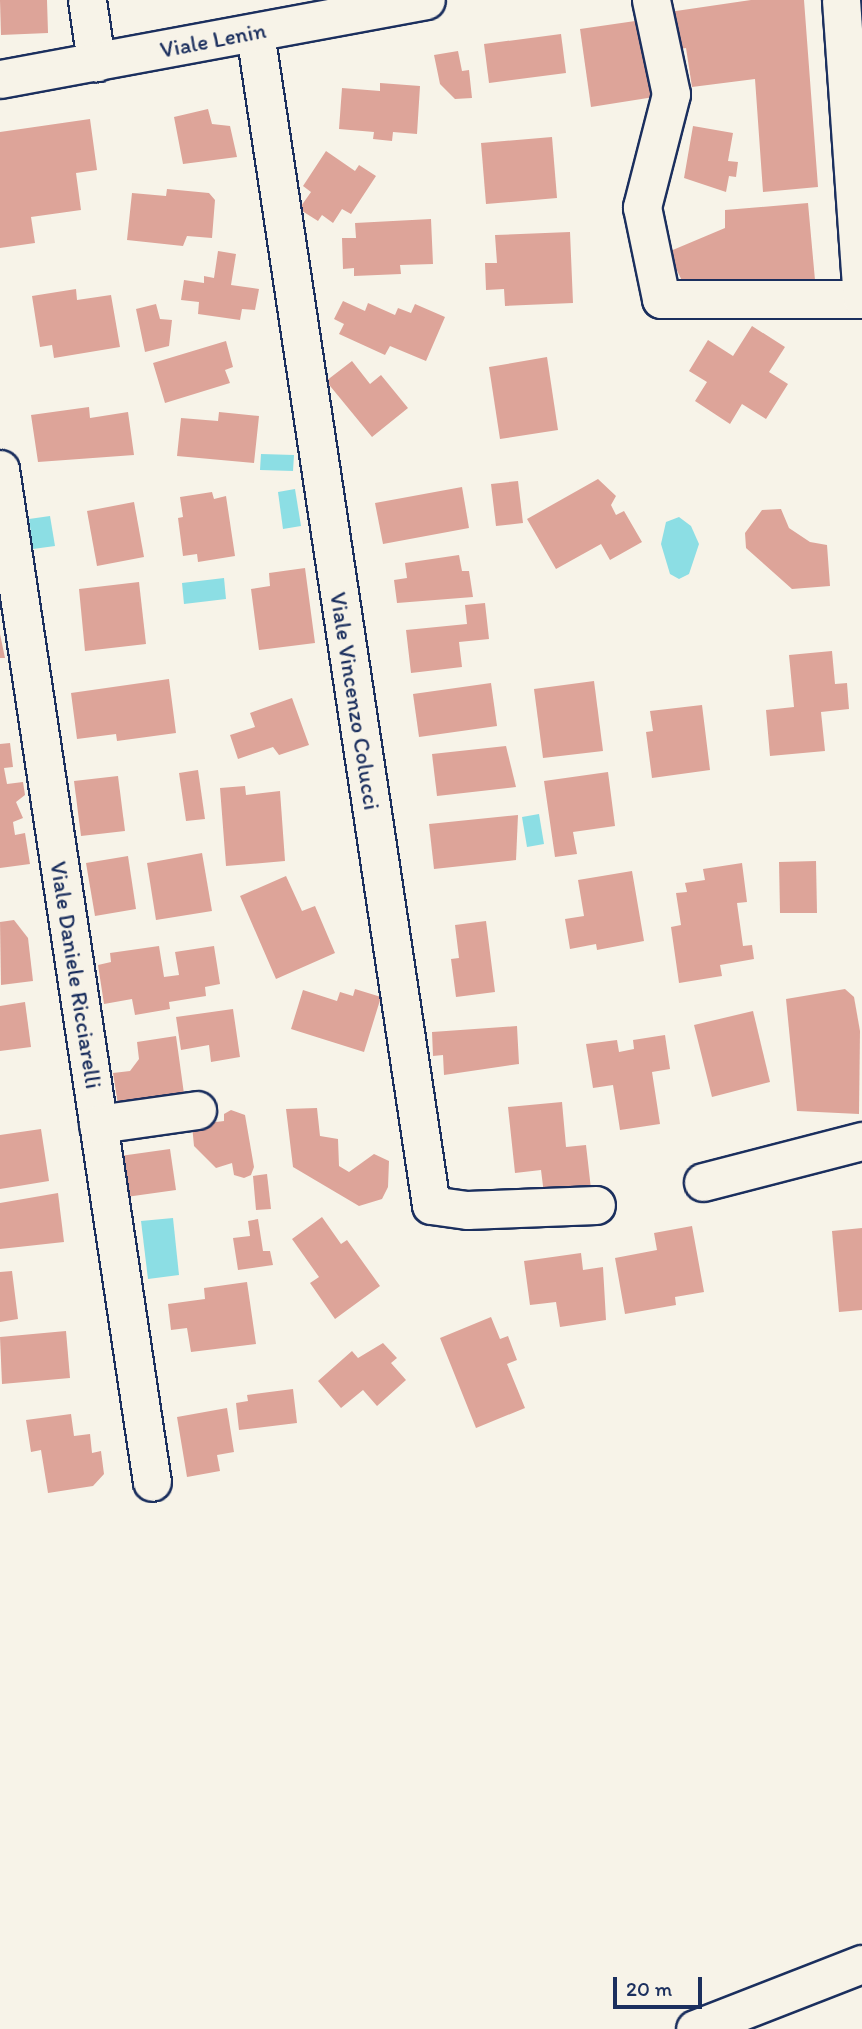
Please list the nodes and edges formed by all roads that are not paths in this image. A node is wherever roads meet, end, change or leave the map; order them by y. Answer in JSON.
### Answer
{"nodes":[{"id":1,"x":87,"y":0,"type":"edge"},
{"id":2,"x":426,"y":0,"type":"edge"},
{"id":3,"x":651,"y":0,"type":"edge"},
{"id":4,"x":841,"y":0,"type":"edge"},
{"id":5,"x":255,"y":33,"type":"junction"},
{"id":6,"x":96,"y":62,"type":"junction"},
{"id":7,"x":0,"y":79,"type":"edge"},
{"id":8,"x":861,"y":259,"type":"edge"},
{"id":9,"x":862,"y":298,"type":"edge"},
{"id":10,"x":0,"y":469,"type":"edge"},
{"id":11,"x":197,"y":1110,"type":"dead end"},
{"id":12,"x":98,"y":1124,"type":"junction"},
{"id":13,"x":862,"y":1141,"type":"edge"},
{"id":14,"x":703,"y":1182,"type":"dead end"},
{"id":15,"x":596,"y":1205,"type":"dead end"},
{"id":16,"x":152,"y":1482,"type":"dead end"},
{"id":17,"x":862,"y":1964,"type":"edge"},
{"id":18,"x":695,"y":2029,"type":"edge"}],
"edges":[{"from":1,"to":6,"type":"street"},
{"from":2,"to":5,"type":"street","name":"Viale Lenin"},
{"from":3,"to":9,"type":"street"},
{"from":4,"to":8,"type":"street"},
{"from":5,"to":6,"type":"street","name":"Viale Lenin"},
{"from":5,"to":15,"type":"street","name":"Viale Vincenzo Colucci"},
{"from":6,"to":7,"type":"street","name":"Viale Lenin"},
{"from":8,"to":9,"type":"street"},
{"from":10,"to":12,"type":"street","name":"Viale Daniele Ricciarelli"},
{"from":11,"to":12,"type":"street"},
{"from":12,"to":16,"type":"street","name":"Viale Daniele Ricciarelli"},
{"from":13,"to":14,"type":"street"},
{"from":17,"to":18,"type":"street"}]}
